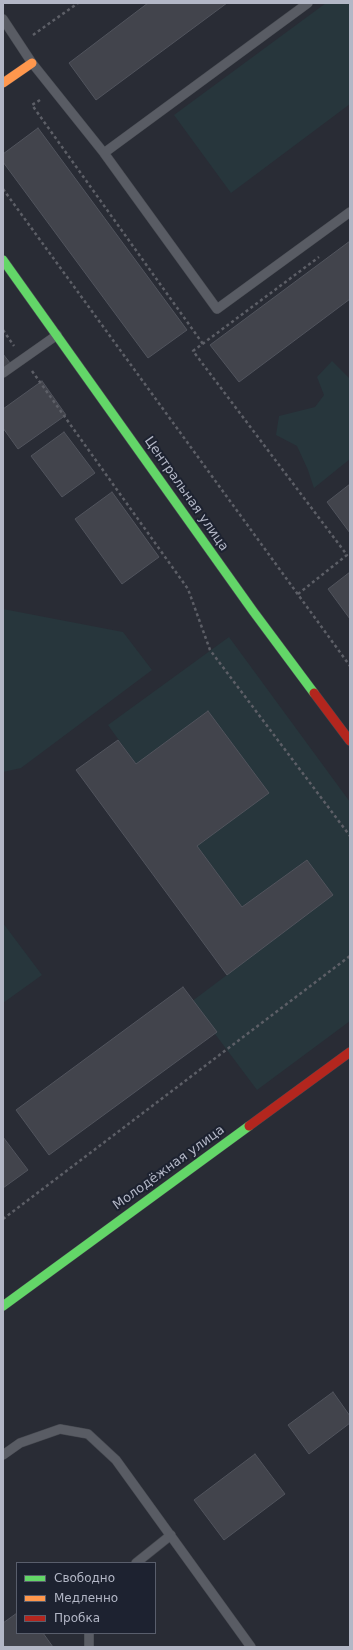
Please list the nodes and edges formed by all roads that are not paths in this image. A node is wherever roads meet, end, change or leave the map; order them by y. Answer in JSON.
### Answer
{"nodes":[{"id":1,"x":308,"y":3,"type":"edge"},
{"id":2,"x":3,"y":19,"type":"edge"},
{"id":3,"x":32,"y":63,"type":"junction"},
{"id":4,"x":3,"y":83,"type":"edge"},
{"id":5,"x":104,"y":154,"type":"junction"},
{"id":6,"x":350,"y":212,"type":"edge"},
{"id":7,"x":3,"y":260,"type":"edge"},
{"id":8,"x":57,"y":335,"type":"junction"},
{"id":9,"x":3,"y":373,"type":"edge"},
{"id":10,"x":350,"y":741,"type":"edge"},
{"id":11,"x":350,"y":1052,"type":"edge"},
{"id":12,"x":3,"y":1306,"type":"edge"},
{"id":13,"x":3,"y":1455,"type":"edge"},
{"id":14,"x":171,"y":1535,"type":"junction"},
{"id":15,"x":137,"y":1562,"type":"edge"},
{"id":16,"x":89,"y":1634,"type":"edge"},
{"id":17,"x":90,"y":1647,"type":"edge"},
{"id":18,"x":251,"y":1647,"type":"edge"}],
"edges":[{"from":1,"to":5,"type":"lane"},
{"from":2,"to":3,"type":"lane"},
{"from":3,"to":4,"type":"street"},
{"from":3,"to":5,"type":"lane"},
{"from":5,"to":6,"type":"lane"},
{"from":7,"to":8,"type":"street","name":"Центральная улица"},
{"from":8,"to":9,"type":"lane"},
{"from":8,"to":10,"type":"street","name":"Центральная улица"},
{"from":11,"to":12,"type":"street","name":"Молодёжная улица"},
{"from":13,"to":14,"type":"lane"},
{"from":14,"to":15,"type":"lane"},
{"from":14,"to":18,"type":"lane"},
{"from":16,"to":17,"type":"lane"}]}
